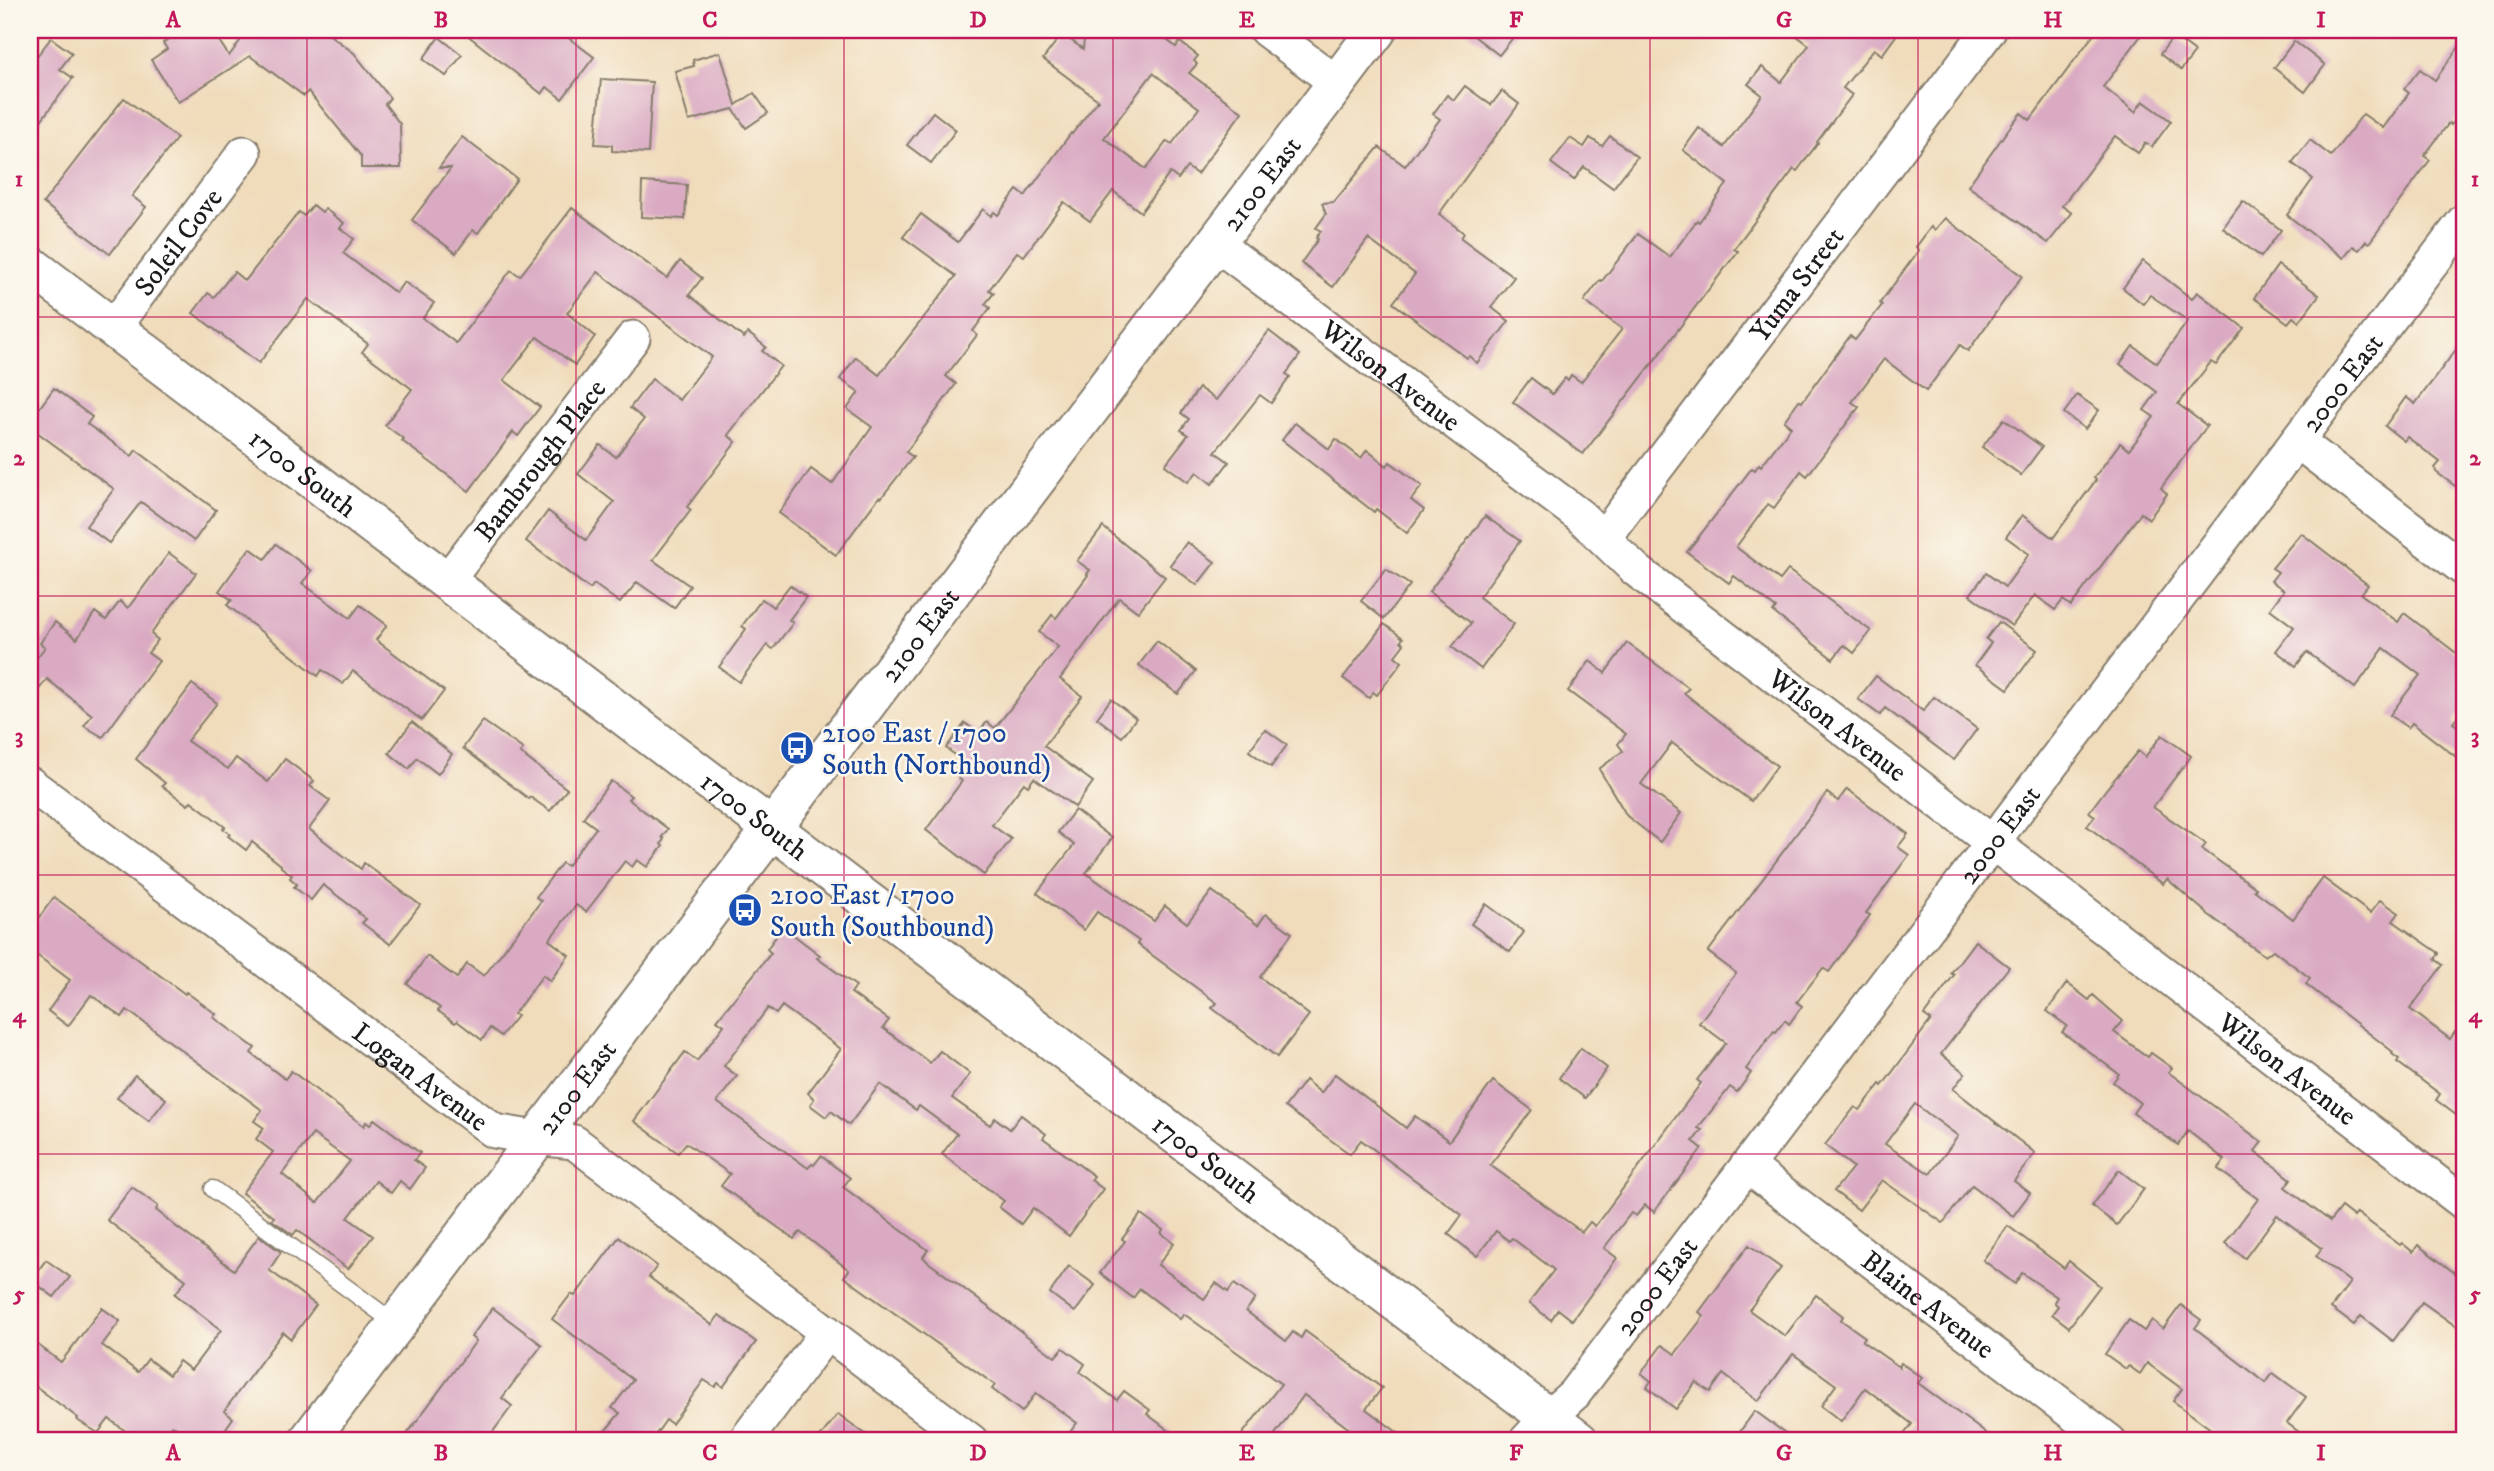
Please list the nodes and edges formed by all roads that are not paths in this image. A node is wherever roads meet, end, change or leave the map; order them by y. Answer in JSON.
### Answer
{"nodes":[{"id":1,"x":1266,"y":30,"type":"edge"},
{"id":2,"x":1377,"y":30,"type":"edge"},
{"id":3,"x":1989,"y":30,"type":"edge"},
{"id":4,"x":1337,"y":83,"type":"junction"},
{"id":5,"x":244,"y":153,"type":"dead end"},
{"id":6,"x":2464,"y":221,"type":"edge"},
{"id":7,"x":1215,"y":243,"type":"junction"},
{"id":8,"x":30,"y":265,"type":"edge"},
{"id":9,"x":113,"y":328,"type":"junction"},
{"id":10,"x":633,"y":338,"type":"dead end"},
{"id":11,"x":2297,"y":441,"type":"junction"},
{"id":12,"x":1604,"y":537,"type":"junction"},
{"id":13,"x":2464,"y":569,"type":"edge"},
{"id":14,"x":446,"y":582,"type":"junction"},
{"id":15,"x":30,"y":784,"type":"edge"},
{"id":16,"x":773,"y":830,"type":"junction"},
{"id":17,"x":1992,"y":843,"type":"junction"},
{"id":18,"x":536,"y":1138,"type":"junction"},
{"id":19,"x":1747,"y":1166,"type":"junction"},
{"id":20,"x":213,"y":1189,"type":"dead end"},
{"id":21,"x":2464,"y":1203,"type":"edge"},
{"id":22,"x":397,"y":1324,"type":"junction"},
{"id":23,"x":827,"y":1332,"type":"junction"},
{"id":24,"x":1537,"y":1429,"type":"edge"},
{"id":25,"x":308,"y":1441,"type":"edge"},
{"id":26,"x":745,"y":1441,"type":"edge"},
{"id":27,"x":971,"y":1441,"type":"edge"},
{"id":28,"x":1579,"y":1441,"type":"edge"},
{"id":29,"x":2109,"y":1441,"type":"edge"}],
"edges":[{"from":1,"to":4,"type":"street"},
{"from":2,"to":4,"type":"street","name":"2100 East"},
{"from":3,"to":12,"type":"street","name":"Yuma Street"},
{"from":4,"to":7,"type":"street","name":"2100 East"},
{"from":5,"to":9,"type":"street","name":"Soleil Cove"},
{"from":6,"to":11,"type":"street","name":"2000 East"},
{"from":7,"to":12,"type":"street","name":"Wilson Avenue"},
{"from":7,"to":16,"type":"street","name":"2100 East"},
{"from":8,"to":9,"type":"street","name":"1700 South"},
{"from":9,"to":14,"type":"street","name":"1700 South"},
{"from":10,"to":14,"type":"street","name":"Bambrough Place"},
{"from":11,"to":13,"type":"street"},
{"from":11,"to":17,"type":"street","name":"2000 East"},
{"from":12,"to":17,"type":"street","name":"Wilson Avenue"},
{"from":14,"to":16,"type":"street","name":"1700 South"},
{"from":15,"to":18,"type":"street","name":"Logan Avenue"},
{"from":16,"to":18,"type":"street","name":"2100 East"},
{"from":16,"to":24,"type":"street","name":"1700 South"},
{"from":17,"to":19,"type":"street","name":"2000 East"},
{"from":17,"to":21,"type":"street","name":"Wilson Avenue"},
{"from":18,"to":22,"type":"street","name":"2100 East"},
{"from":18,"to":23,"type":"street","name":"Logan Avenue"},
{"from":19,"to":24,"type":"street","name":"2000 East"},
{"from":19,"to":29,"type":"street","name":"Blaine Avenue"},
{"from":20,"to":22,"type":"lane"},
{"from":22,"to":25,"type":"street","name":"2100 East"},
{"from":23,"to":26,"type":"street"},
{"from":23,"to":27,"type":"street","name":"Logan Avenue"},
{"from":24,"to":28,"type":"street","name":"1700 South"}]}
